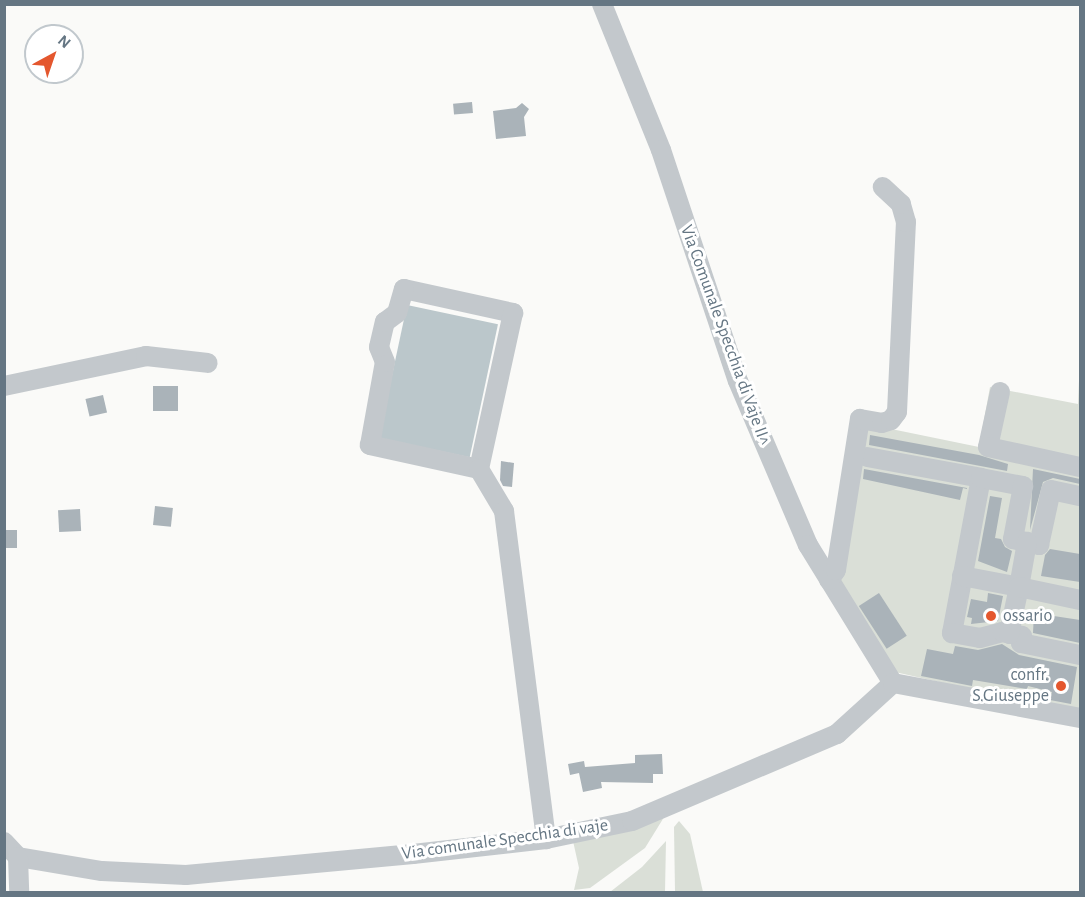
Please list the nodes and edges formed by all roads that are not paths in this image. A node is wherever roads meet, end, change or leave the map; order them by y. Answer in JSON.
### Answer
{"nodes":[{"id":1,"x":602,"y":4,"type":"edge"},
{"id":2,"x":883,"y":187,"type":"dead end"},
{"id":3,"x":208,"y":363,"type":"dead end"},
{"id":4,"x":4,"y":386,"type":"edge"},
{"id":5,"x":1000,"y":392,"type":"dead end"},
{"id":6,"x":867,"y":457,"type":"dead end"},
{"id":7,"x":1028,"y":457,"type":"junction"},
{"id":8,"x":1080,"y":467,"type":"edge"},
{"id":9,"x":479,"y":469,"type":"junction"},
{"id":10,"x":981,"y":478,"type":"junction"},
{"id":11,"x":1023,"y":486,"type":"junction"},
{"id":12,"x":1080,"y":496,"type":"edge"},
{"id":13,"x":1027,"y":542,"type":"junction"},
{"id":14,"x":962,"y":576,"type":"junction"},
{"id":15,"x":829,"y":580,"type":"junction"},
{"id":16,"x":1018,"y":587,"type":"junction"},
{"id":17,"x":1080,"y":600,"type":"edge"},
{"id":18,"x":1009,"y":634,"type":"junction"},
{"id":19,"x":1080,"y":655,"type":"edge"},
{"id":20,"x":893,"y":683,"type":"junction"},
{"id":21,"x":1080,"y":718,"type":"edge"},
{"id":22,"x":546,"y":838,"type":"junction"},
{"id":23,"x":4,"y":842,"type":"edge"},
{"id":24,"x":18,"y":857,"type":"junction"},
{"id":25,"x":19,"y":892,"type":"edge"}],
"edges":[{"from":1,"to":15,"type":"street","name":"Via Comunale Specchia di Vaje II^"},
{"from":2,"to":15,"type":"street"},
{"from":3,"to":4,"type":"street"},
{"from":5,"to":7,"type":"street"},
{"from":6,"to":10,"type":"street"},
{"from":7,"to":8,"type":"street"},
{"from":7,"to":11,"type":"street"},
{"from":9,"to":9,"type":"street"},
{"from":9,"to":22,"type":"street"},
{"from":10,"to":11,"type":"street"},
{"from":10,"to":14,"type":"street"},
{"from":11,"to":13,"type":"street"},
{"from":12,"to":13,"type":"street"},
{"from":13,"to":16,"type":"street"},
{"from":14,"to":16,"type":"street"},
{"from":14,"to":18,"type":"street"},
{"from":15,"to":20,"type":"street","name":"Via Comunale Specchia di Vaje II^"},
{"from":16,"to":17,"type":"street"},
{"from":16,"to":18,"type":"street"},
{"from":18,"to":19,"type":"street"},
{"from":20,"to":21,"type":"street"},
{"from":20,"to":22,"type":"street","name":"Via comunale Specchia di vaje"},
{"from":22,"to":24,"type":"street","name":"Via comunale Specchia di vaje"},
{"from":23,"to":24,"type":"street"},
{"from":24,"to":25,"type":"street"}]}
